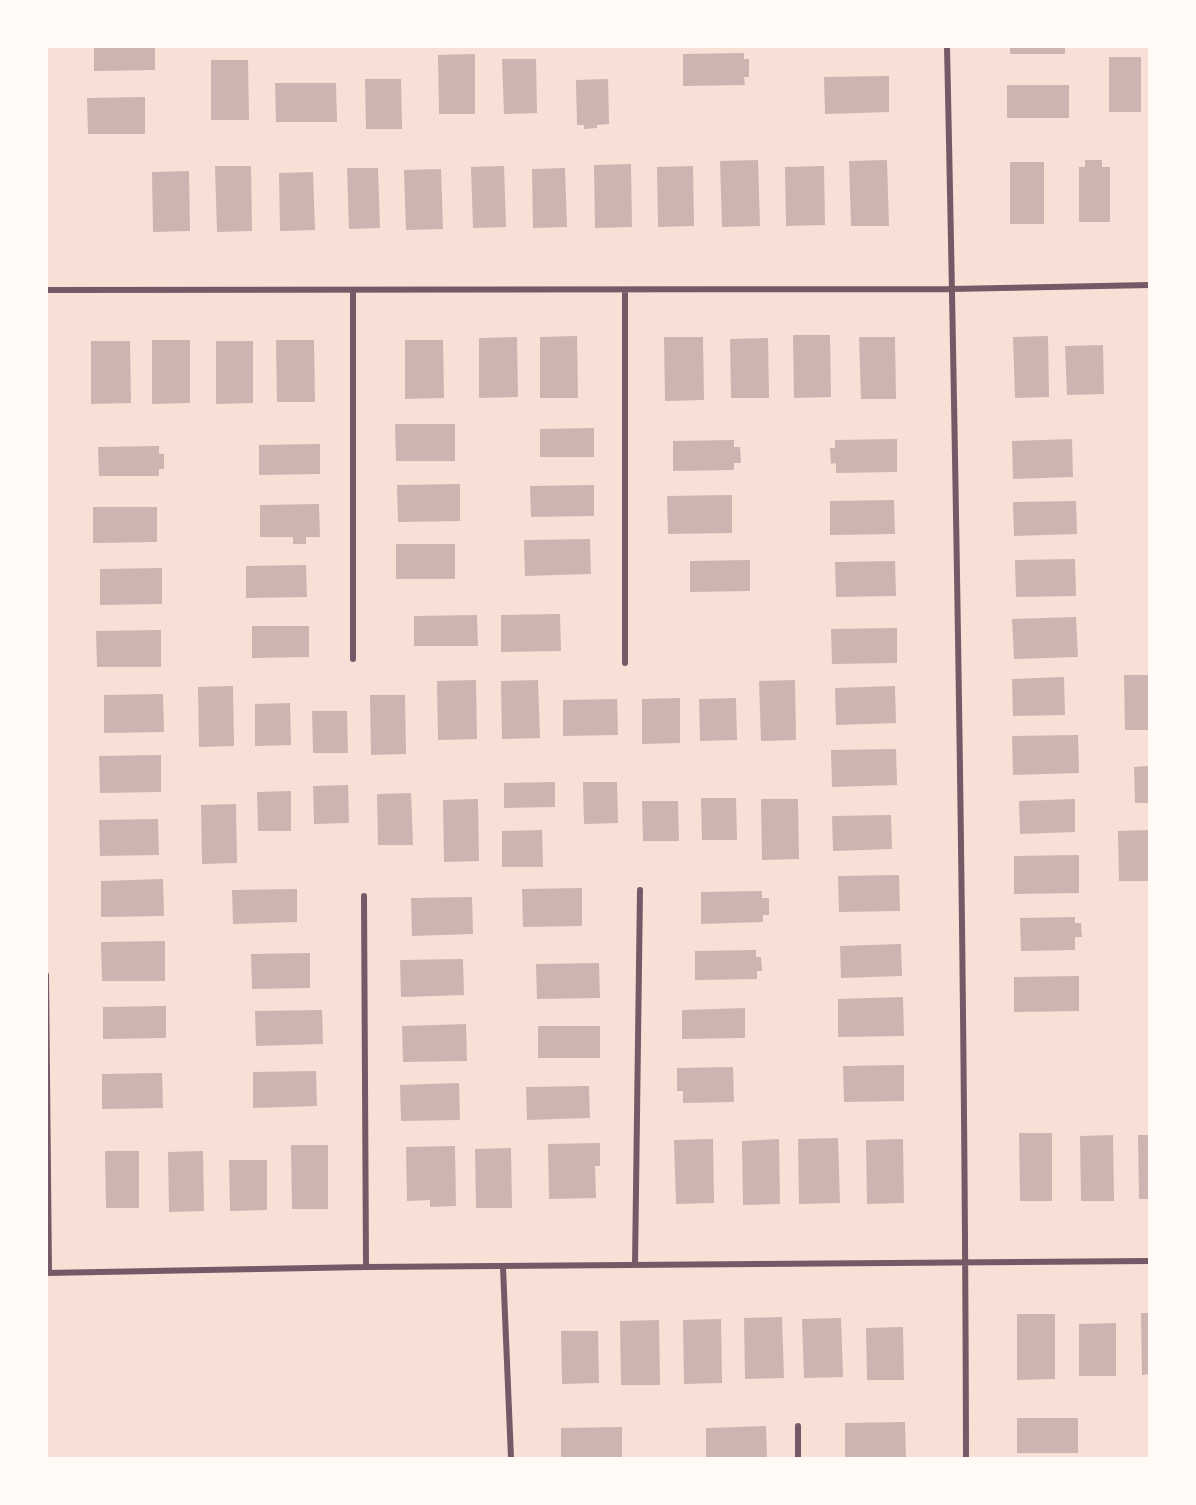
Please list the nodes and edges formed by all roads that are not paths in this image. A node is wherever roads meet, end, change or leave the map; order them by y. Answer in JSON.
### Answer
{"nodes":[{"id":1,"x":947,"y":46,"type":"edge"},
{"id":2,"x":1149,"y":285,"type":"edge"},
{"id":3,"x":952,"y":289,"type":"junction"},
{"id":4,"x":46,"y":290,"type":"edge"},
{"id":5,"x":353,"y":290,"type":"junction"},
{"id":6,"x":625,"y":290,"type":"junction"},
{"id":7,"x":353,"y":659,"type":"dead end"},
{"id":8,"x":625,"y":663,"type":"dead end"},
{"id":9,"x":640,"y":890,"type":"dead end"},
{"id":10,"x":364,"y":896,"type":"dead end"},
{"id":11,"x":46,"y":975,"type":"edge"},
{"id":12,"x":47,"y":1013,"type":"edge"},
{"id":13,"x":1149,"y":1261,"type":"edge"},
{"id":14,"x":965,"y":1263,"type":"junction"},
{"id":15,"x":635,"y":1265,"type":"junction"},
{"id":16,"x":366,"y":1267,"type":"junction"},
{"id":17,"x":503,"y":1267,"type":"junction"},
{"id":18,"x":48,"y":1273,"type":"edge"},
{"id":19,"x":798,"y":1426,"type":"dead end"},
{"id":20,"x":511,"y":1458,"type":"edge"},
{"id":21,"x":798,"y":1458,"type":"edge"},
{"id":22,"x":966,"y":1458,"type":"edge"}],
"edges":[{"from":1,"to":3,"type":"street"},
{"from":2,"to":3,"type":"street"},
{"from":3,"to":6,"type":"street"},
{"from":3,"to":14,"type":"street"},
{"from":4,"to":5,"type":"street"},
{"from":5,"to":6,"type":"street"},
{"from":5,"to":7,"type":"street"},
{"from":6,"to":8,"type":"street"},
{"from":9,"to":15,"type":"street"},
{"from":10,"to":16,"type":"street"},
{"from":11,"to":12,"type":"street"},
{"from":12,"to":18,"type":"street"},
{"from":13,"to":14,"type":"street"},
{"from":14,"to":15,"type":"street"},
{"from":14,"to":22,"type":"street"},
{"from":15,"to":17,"type":"street"},
{"from":16,"to":17,"type":"street"},
{"from":16,"to":18,"type":"street"},
{"from":17,"to":20,"type":"street"},
{"from":19,"to":21,"type":"street"}]}
